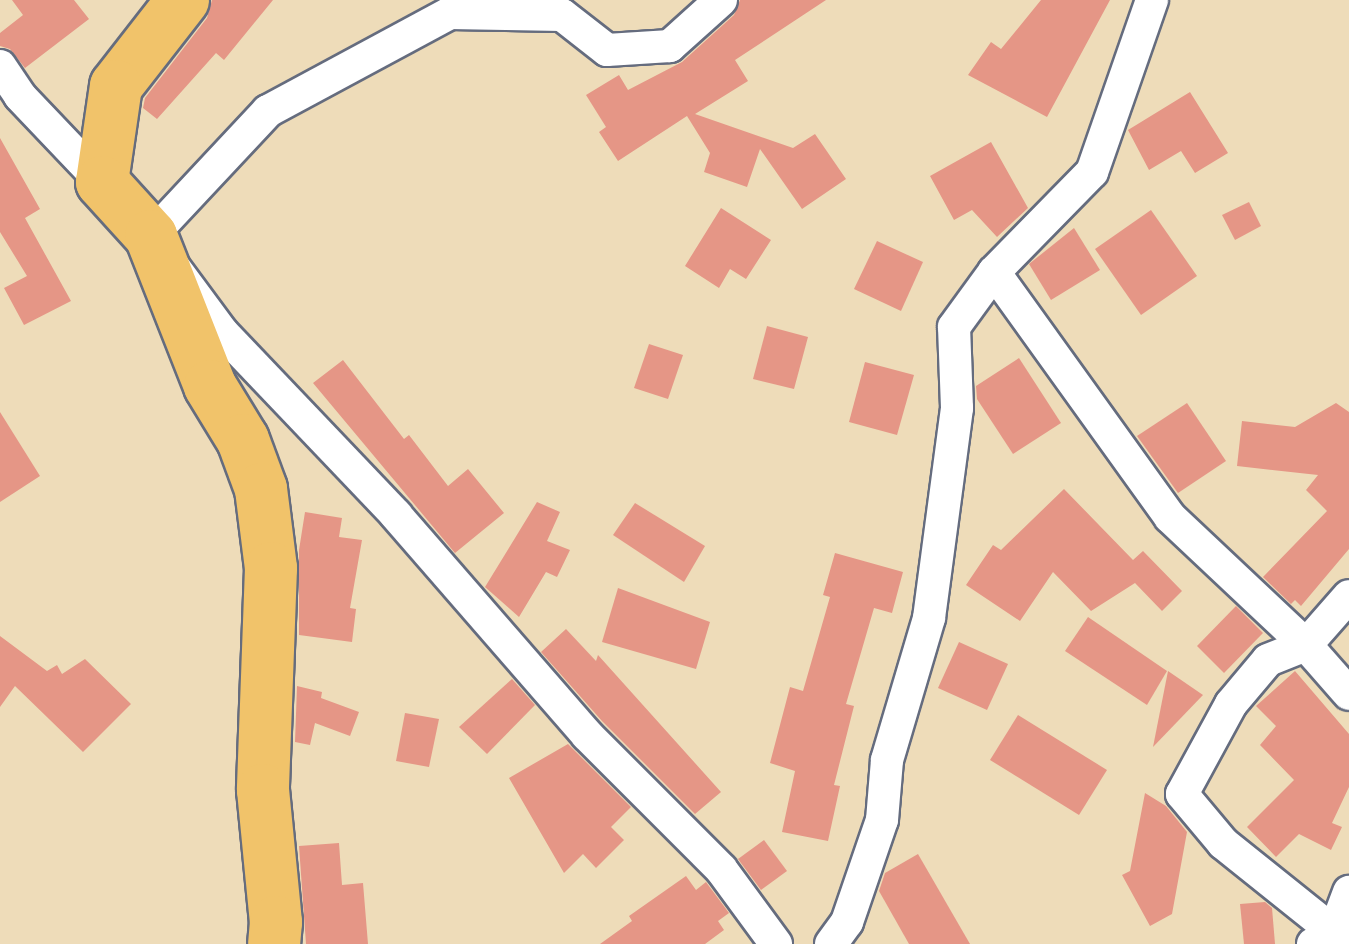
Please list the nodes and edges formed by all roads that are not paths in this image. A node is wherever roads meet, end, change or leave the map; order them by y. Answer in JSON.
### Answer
{"nodes":[{"id":1,"x":183,"y":0,"type":"edge"},
{"id":2,"x":721,"y":0,"type":"edge"},
{"id":3,"x":1152,"y":0,"type":"edge"},
{"id":4,"x":574,"y":7,"type":"edge"},
{"id":5,"x":0,"y":66,"type":"edge"},
{"id":6,"x":102,"y":182,"type":"junction"},
{"id":7,"x":151,"y":236,"type":"junction"},
{"id":8,"x":994,"y":272,"type":"junction"},
{"id":9,"x":1349,"y":596,"type":"edge"},
{"id":10,"x":1306,"y":645,"type":"junction"},
{"id":11,"x":1349,"y":694,"type":"edge"},
{"id":12,"x":1349,"y":892,"type":"edge"},
{"id":13,"x":1329,"y":940,"type":"edge"},
{"id":14,"x":274,"y":944,"type":"edge"},
{"id":15,"x":776,"y":944,"type":"edge"},
{"id":16,"x":831,"y":944,"type":"edge"}],
"edges":[{"from":1,"to":6,"type":"highway"},
{"from":2,"to":4,"type":"street"},
{"from":3,"to":8,"type":"street"},
{"from":4,"to":7,"type":"street"},
{"from":5,"to":6,"type":"street"},
{"from":6,"to":7,"type":"highway"},
{"from":7,"to":14,"type":"highway"},
{"from":7,"to":15,"type":"street"},
{"from":8,"to":10,"type":"street"},
{"from":8,"to":16,"type":"street"},
{"from":9,"to":10,"type":"street"},
{"from":10,"to":11,"type":"street"},
{"from":10,"to":13,"type":"street"},
{"from":12,"to":13,"type":"street"}]}
